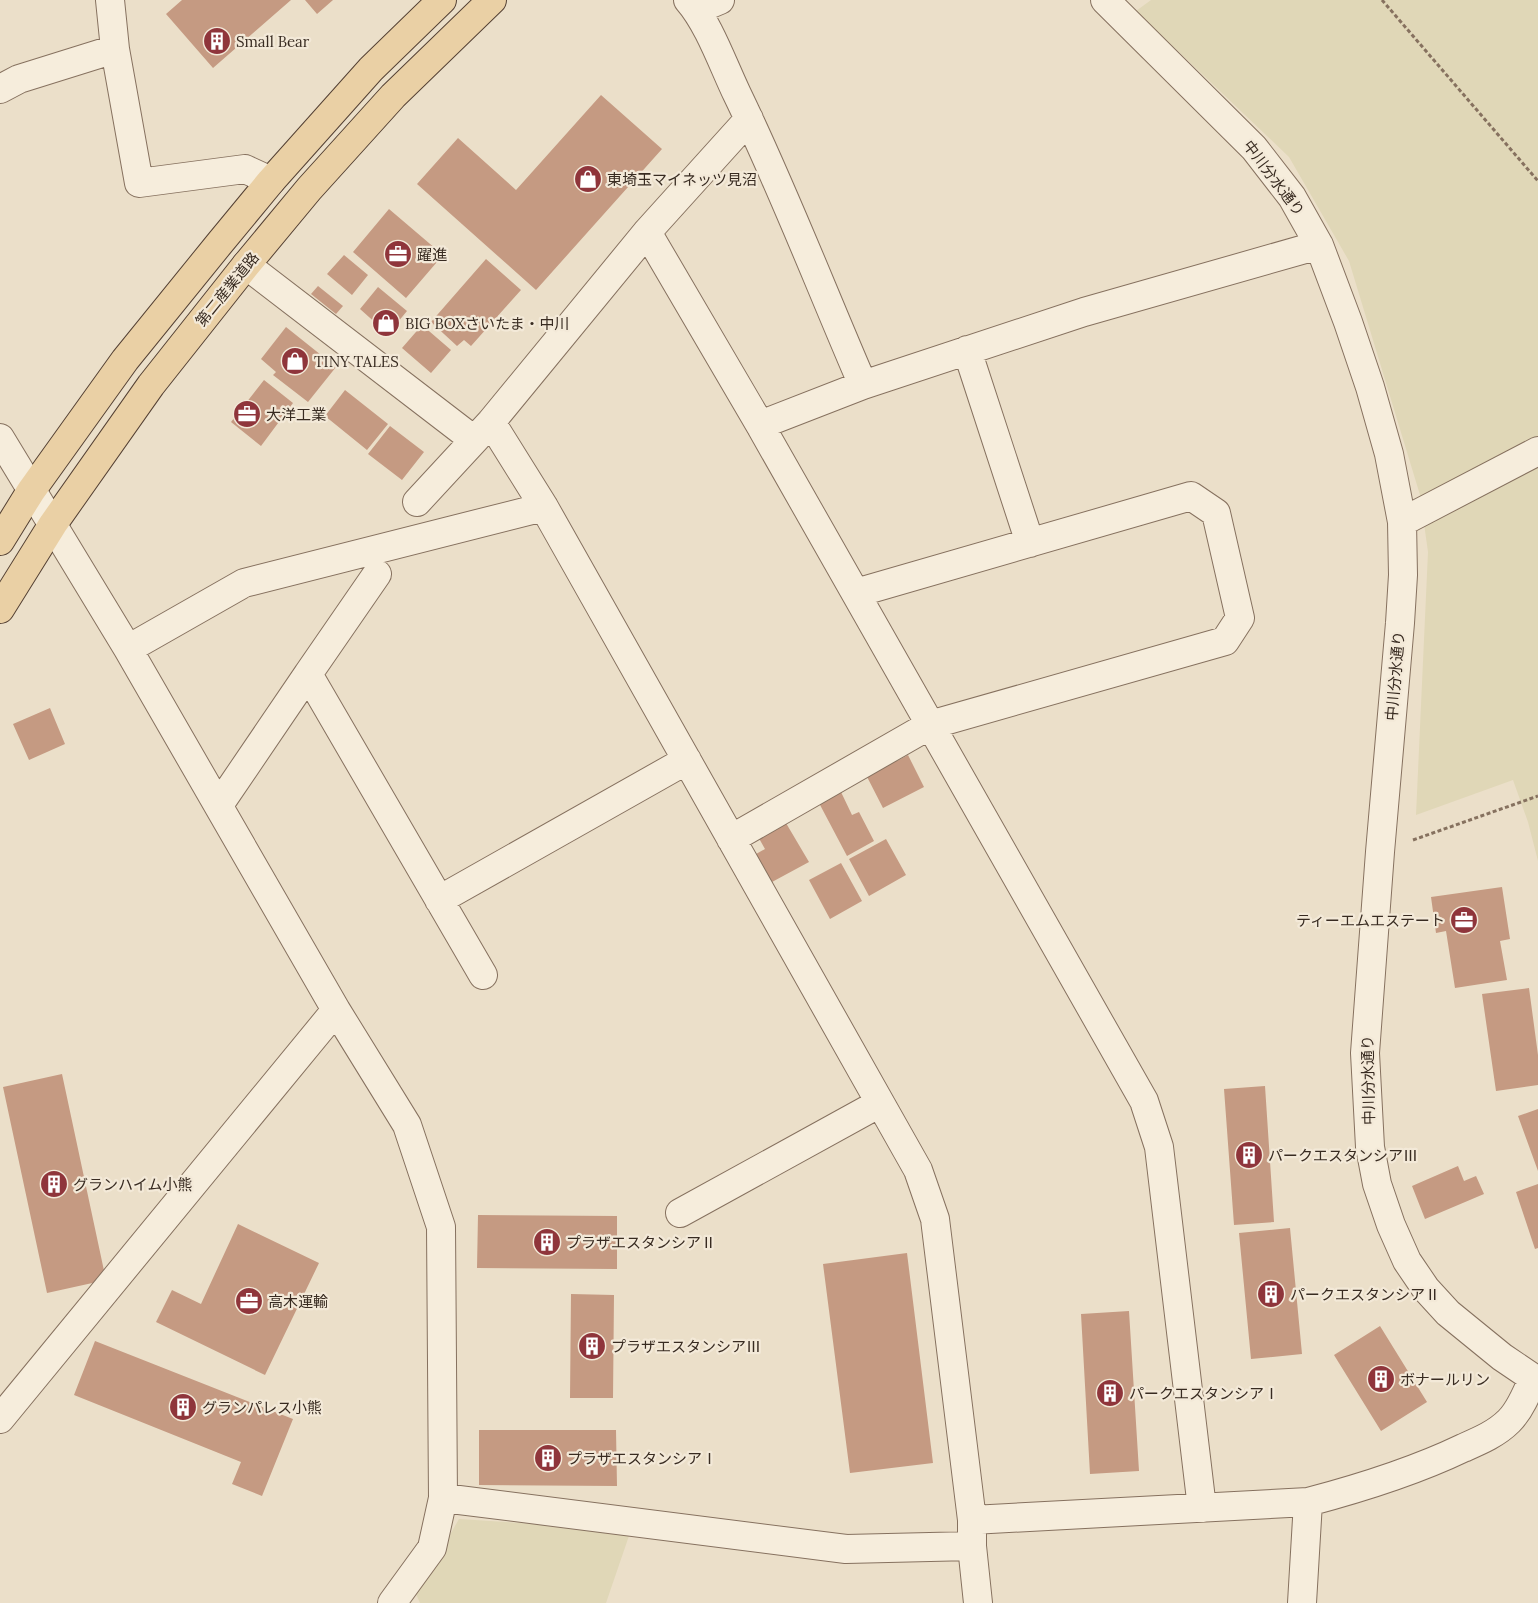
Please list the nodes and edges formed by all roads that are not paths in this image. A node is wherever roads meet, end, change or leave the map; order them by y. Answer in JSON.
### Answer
{"nodes":[{"id":1,"x":110,"y":0,"type":"edge"},
{"id":2,"x":442,"y":0,"type":"edge"},
{"id":3,"x":492,"y":0,"type":"edge"},
{"id":4,"x":1105,"y":0,"type":"edge"},
{"id":5,"x":701,"y":3,"type":"edge"},
{"id":6,"x":115,"y":49,"type":"junction"},
{"id":7,"x":0,"y":89,"type":"edge"},
{"id":8,"x":749,"y":119,"type":"junction"},
{"id":9,"x":271,"y":180,"type":"junction"},
{"id":10,"x":647,"y":232,"type":"junction"},
{"id":11,"x":1319,"y":245,"type":"junction"},
{"id":12,"x":246,"y":264,"type":"junction"},
{"id":13,"x":967,"y":350,"type":"junction"},
{"id":14,"x":863,"y":385,"type":"junction"},
{"id":15,"x":760,"y":425,"type":"junction"},
{"id":16,"x":482,"y":431,"type":"junction"},
{"id":17,"x":0,"y":438,"type":"edge"},
{"id":18,"x":1538,"y":452,"type":"edge"},
{"id":19,"x":31,"y":491,"type":"junction"},
{"id":20,"x":418,"y":502,"type":"dead end"},
{"id":21,"x":544,"y":507,"type":"junction"},
{"id":22,"x":1402,"y":522,"type":"junction"},
{"id":23,"x":53,"y":524,"type":"junction"},
{"id":24,"x":0,"y":541,"type":"edge"},
{"id":25,"x":1030,"y":542,"type":"junction"},
{"id":26,"x":377,"y":574,"type":"dead end"},
{"id":27,"x":856,"y":593,"type":"junction"},
{"id":28,"x":0,"y":609,"type":"edge"},
{"id":29,"x":128,"y":649,"type":"junction"},
{"id":30,"x":308,"y":674,"type":"junction"},
{"id":31,"x":930,"y":725,"type":"junction"},
{"id":32,"x":687,"y":760,"type":"junction"},
{"id":33,"x":219,"y":805,"type":"junction"},
{"id":34,"x":731,"y":839,"type":"junction"},
{"id":35,"x":440,"y":900,"type":"junction"},
{"id":36,"x":483,"y":975,"type":"dead end"},
{"id":37,"x":336,"y":1010,"type":"junction"},
{"id":38,"x":880,"y":1103,"type":"junction"},
{"id":39,"x":680,"y":1213,"type":"dead end"},
{"id":40,"x":1536,"y":1379,"type":"edge"},
{"id":41,"x":0,"y":1419,"type":"edge"},
{"id":42,"x":443,"y":1498,"type":"junction"},
{"id":43,"x":1308,"y":1502,"type":"junction"},
{"id":44,"x":1202,"y":1508,"type":"junction"},
{"id":45,"x":972,"y":1533,"type":"junction"},
{"id":46,"x":392,"y":1603,"type":"edge"},
{"id":47,"x":978,"y":1603,"type":"edge"},
{"id":48,"x":1302,"y":1603,"type":"edge"}],
"edges":[{"from":1,"to":6,"type":"street"},
{"from":2,"to":9,"type":"main road"},
{"from":3,"to":12,"type":"main road","name":"第二産業道路"},
{"from":4,"to":11,"type":"street","name":"中川分水通り"},
{"from":5,"to":8,"type":"street"},
{"from":6,"to":7,"type":"street"},
{"from":6,"to":9,"type":"street"},
{"from":8,"to":10,"type":"street"},
{"from":8,"to":14,"type":"street"},
{"from":9,"to":19,"type":"main road"},
{"from":10,"to":15,"type":"street"},
{"from":10,"to":16,"type":"street"},
{"from":11,"to":13,"type":"street"},
{"from":11,"to":22,"type":"street","name":"中川分水通り"},
{"from":12,"to":16,"type":"street"},
{"from":12,"to":23,"type":"main road","name":"第二産業道路"},
{"from":13,"to":14,"type":"street"},
{"from":13,"to":25,"type":"street"},
{"from":14,"to":15,"type":"street"},
{"from":15,"to":27,"type":"street"},
{"from":16,"to":20,"type":"street"},
{"from":16,"to":21,"type":"street"},
{"from":17,"to":19,"type":"street"},
{"from":18,"to":22,"type":"street"},
{"from":19,"to":23,"type":"street"},
{"from":19,"to":24,"type":"main road"},
{"from":21,"to":29,"type":"street"},
{"from":21,"to":32,"type":"street"},
{"from":22,"to":40,"type":"street","name":"中川分水通り"},
{"from":23,"to":28,"type":"main road","name":"第二産業道路"},
{"from":23,"to":29,"type":"street"},
{"from":25,"to":27,"type":"street"},
{"from":25,"to":31,"type":"street"},
{"from":26,"to":30,"type":"street"},
{"from":27,"to":31,"type":"street"},
{"from":29,"to":33,"type":"street"},
{"from":30,"to":33,"type":"street"},
{"from":30,"to":35,"type":"street"},
{"from":31,"to":34,"type":"street"},
{"from":31,"to":44,"type":"street"},
{"from":32,"to":34,"type":"street"},
{"from":32,"to":35,"type":"street"},
{"from":33,"to":37,"type":"street"},
{"from":34,"to":38,"type":"street"},
{"from":35,"to":36,"type":"street"},
{"from":37,"to":41,"type":"street"},
{"from":37,"to":42,"type":"street"},
{"from":38,"to":39,"type":"street"},
{"from":38,"to":45,"type":"street"},
{"from":40,"to":43,"type":"street"},
{"from":42,"to":45,"type":"street"},
{"from":42,"to":46,"type":"street"},
{"from":43,"to":44,"type":"street"},
{"from":43,"to":48,"type":"street"},
{"from":44,"to":45,"type":"street"},
{"from":45,"to":47,"type":"street"}]}
